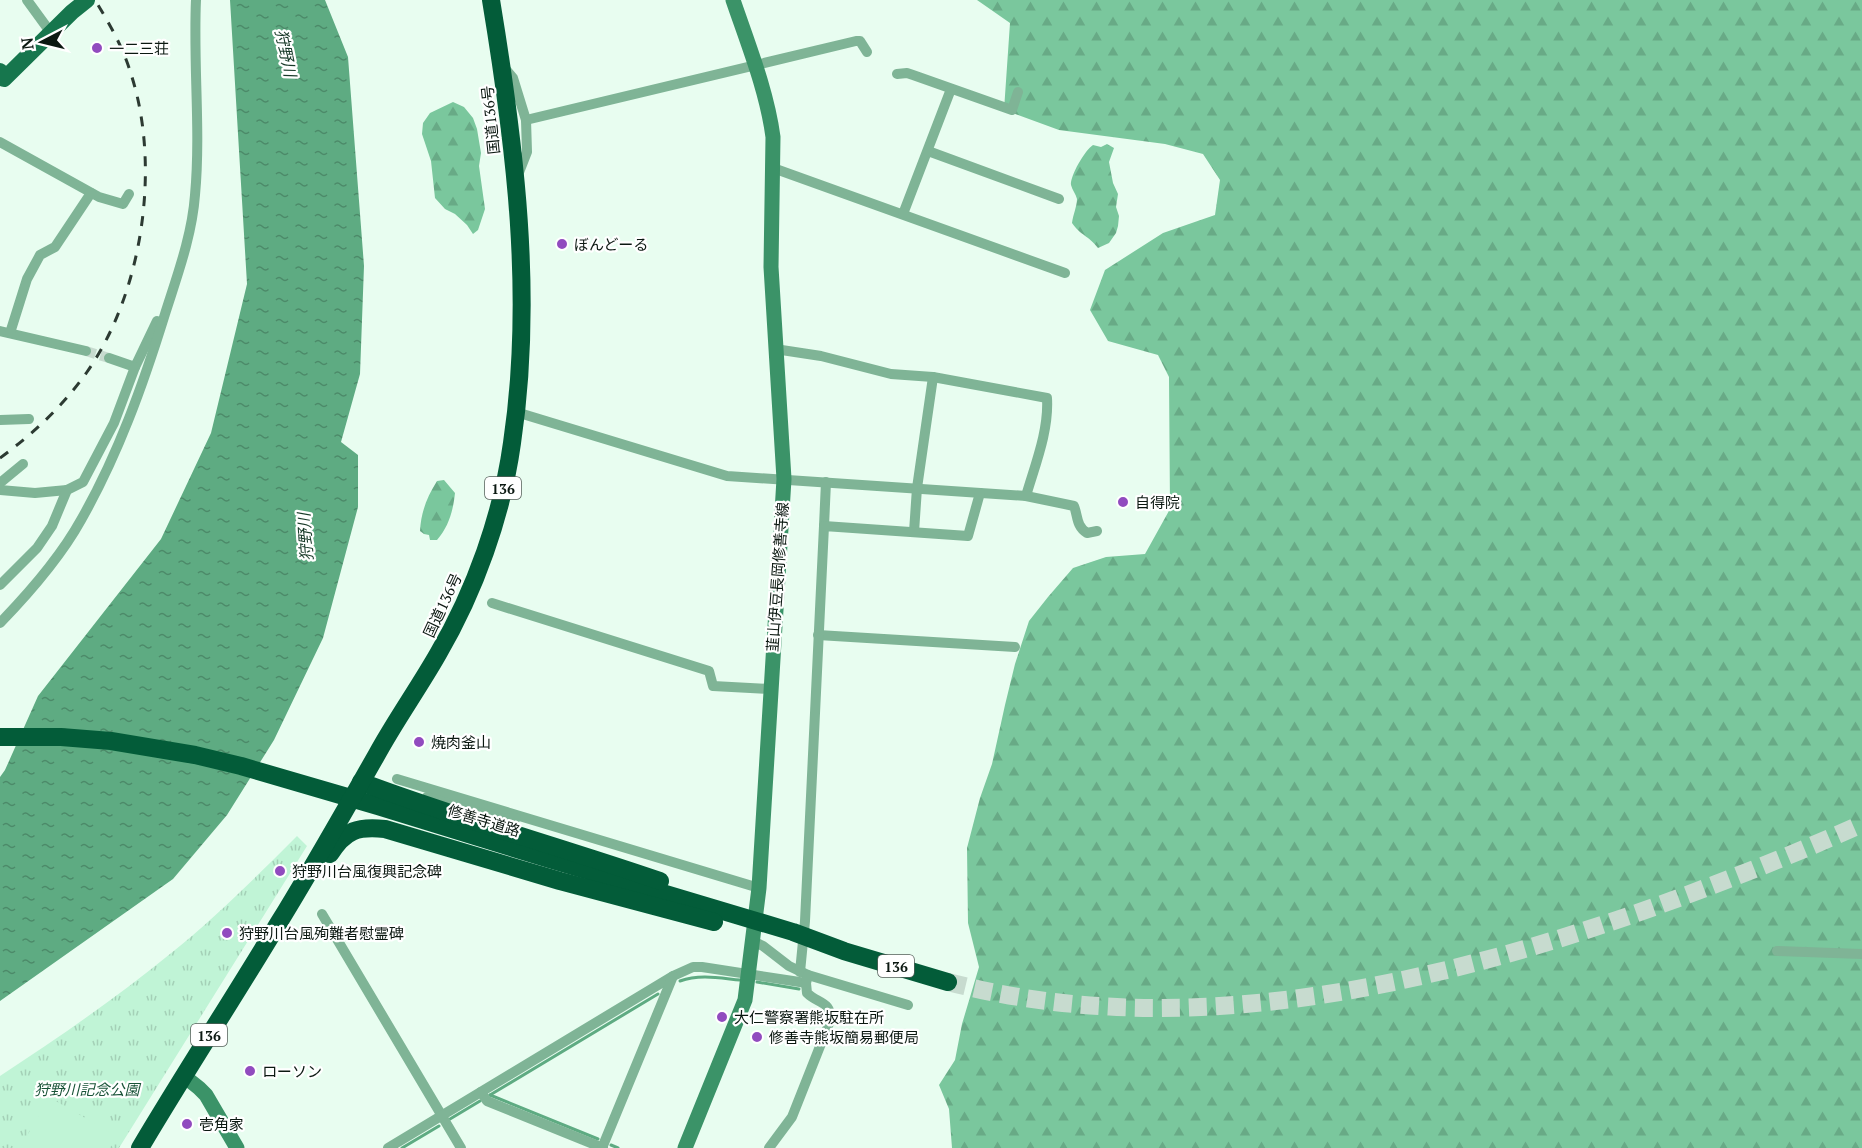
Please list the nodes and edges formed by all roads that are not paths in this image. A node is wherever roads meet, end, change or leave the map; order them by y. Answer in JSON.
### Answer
{"nodes":[{"id":1,"x":27,"y":0,"type":"edge"},
{"id":2,"x":87,"y":0,"type":"edge"},
{"id":3,"x":196,"y":0,"type":"edge"},
{"id":4,"x":491,"y":0,"type":"edge"},
{"id":5,"x":733,"y":0,"type":"edge"},
{"id":6,"x":51,"y":33,"type":"junction"},
{"id":7,"x":867,"y":52,"type":"dead end"},
{"id":8,"x":501,"y":63,"type":"junction"},
{"id":9,"x":755,"y":66,"type":"junction"},
{"id":10,"x":897,"y":74,"type":"dead end"},
{"id":11,"x":2,"y":79,"type":"edge"},
{"id":12,"x":951,"y":89,"type":"junction"},
{"id":13,"x":1018,"y":92,"type":"dead end"},
{"id":14,"x":525,"y":120,"type":"junction"},
{"id":15,"x":0,"y":142,"type":"edge"},
{"id":16,"x":928,"y":150,"type":"junction"},
{"id":17,"x":773,"y":168,"type":"junction"},
{"id":18,"x":514,"y":181,"type":"junction"},
{"id":19,"x":91,"y":193,"type":"junction"},
{"id":20,"x":129,"y":194,"type":"dead end"},
{"id":21,"x":1059,"y":199,"type":"dead end"},
{"id":22,"x":903,"y":214,"type":"junction"},
{"id":23,"x":1065,"y":273,"type":"dead end"},
{"id":24,"x":166,"y":312,"type":"junction"},
{"id":25,"x":5,"y":332,"type":"edge"},
{"id":26,"x":775,"y":349,"type":"junction"},
{"id":27,"x":86,"y":351,"type":"tunnel mouth"},
{"id":28,"x":110,"y":358,"type":"tunnel mouth"},
{"id":29,"x":135,"y":367,"type":"junction"},
{"id":30,"x":933,"y":377,"type":"junction"},
{"id":31,"x":516,"y":412,"type":"junction"},
{"id":32,"x":0,"y":420,"type":"edge"},
{"id":33,"x":29,"y":420,"type":"dead end"},
{"id":34,"x":23,"y":464,"type":"dead end"},
{"id":35,"x":784,"y":479,"type":"junction"},
{"id":36,"x":826,"y":482,"type":"junction"},
{"id":37,"x":0,"y":483,"type":"edge"},
{"id":38,"x":917,"y":488,"type":"junction"},
{"id":39,"x":0,"y":490,"type":"edge"},
{"id":40,"x":67,"y":490,"type":"junction"},
{"id":41,"x":980,"y":493,"type":"junction"},
{"id":42,"x":1026,"y":496,"type":"junction"},
{"id":43,"x":824,"y":526,"type":"junction"},
{"id":44,"x":1097,"y":531,"type":"dead end"},
{"id":45,"x":914,"y":532,"type":"junction"},
{"id":46,"x":0,"y":585,"type":"edge"},
{"id":47,"x":492,"y":603,"type":"dead end"},
{"id":48,"x":0,"y":623,"type":"edge"},
{"id":49,"x":818,"y":635,"type":"junction"},
{"id":50,"x":1015,"y":648,"type":"dead end"},
{"id":51,"x":770,"y":689,"type":"junction"},
{"id":52,"x":0,"y":737,"type":"edge"},
{"id":53,"x":361,"y":782,"type":"junction"},
{"id":54,"x":399,"y":788,"type":"junction"},
{"id":55,"x":350,"y":802,"type":"junction"},
{"id":56,"x":522,"y":817,"type":"junction"},
{"id":57,"x":385,"y":829,"type":"junction"},
{"id":58,"x":759,"y":888,"type":"junction"},
{"id":59,"x":322,"y":914,"type":"dead end"},
{"id":60,"x":279,"y":922,"type":"junction"},
{"id":61,"x":792,"y":932,"type":"junction"},
{"id":62,"x":753,"y":941,"type":"junction"},
{"id":63,"x":844,"y":951,"type":"junction"},
{"id":64,"x":1777,"y":951,"type":"dead end"},
{"id":65,"x":1862,"y":954,"type":"edge"},
{"id":66,"x":749,"y":974,"type":"junction"},
{"id":67,"x":673,"y":976,"type":"junction"},
{"id":68,"x":805,"y":977,"type":"junction"},
{"id":69,"x":948,"y":982,"type":"tunnel mouth"},
{"id":70,"x":908,"y":1005,"type":"dead end"},
{"id":71,"x":183,"y":1076,"type":"junction"},
{"id":72,"x":481,"y":1092,"type":"junction"},
{"id":73,"x":441,"y":1116,"type":"junction"},
{"id":74,"x":140,"y":1148,"type":"edge"},
{"id":75,"x":237,"y":1148,"type":"edge"},
{"id":76,"x":388,"y":1148,"type":"edge"},
{"id":77,"x":461,"y":1148,"type":"edge"},
{"id":78,"x":602,"y":1148,"type":"edge"},
{"id":79,"x":685,"y":1148,"type":"edge"},
{"id":80,"x":769,"y":1148,"type":"edge"}],
"edges":[{"from":1,"to":6,"type":"street"},
{"from":2,"to":6,"type":"main road"},
{"from":3,"to":24,"type":"street"},
{"from":4,"to":8,"type":"highway","name":"国道136号","number":"136"},
{"from":5,"to":9,"type":"main road","name":"韮山伊豆長岡修善寺線"},
{"from":6,"to":11,"type":"main road"},
{"from":7,"to":9,"type":"street"},
{"from":8,"to":14,"type":"street"},
{"from":8,"to":18,"type":"highway","name":"国道136号","number":"136"},
{"from":9,"to":14,"type":"street"},
{"from":9,"to":17,"type":"main road","name":"韮山伊豆長岡修善寺線"},
{"from":10,"to":12,"type":"street"},
{"from":12,"to":13,"type":"street"},
{"from":12,"to":16,"type":"street"},
{"from":14,"to":18,"type":"street"},
{"from":15,"to":19,"type":"street"},
{"from":16,"to":21,"type":"street"},
{"from":16,"to":22,"type":"street"},
{"from":17,"to":22,"type":"street"},
{"from":17,"to":26,"type":"main road","name":"韮山伊豆長岡修善寺線"},
{"from":18,"to":31,"type":"highway","name":"国道136号","number":"136"},
{"from":19,"to":20,"type":"street"},
{"from":19,"to":25,"type":"street"},
{"from":22,"to":23,"type":"street"},
{"from":24,"to":29,"type":"street"},
{"from":24,"to":48,"type":"street"},
{"from":25,"to":27,"type":"street"},
{"from":26,"to":30,"type":"street"},
{"from":26,"to":35,"type":"main road","name":"韮山伊豆長岡修善寺線"},
{"from":28,"to":29,"type":"street"},
{"from":29,"to":40,"type":"street"},
{"from":30,"to":38,"type":"street"},
{"from":30,"to":42,"type":"street"},
{"from":31,"to":35,"type":"street"},
{"from":31,"to":53,"type":"highway","name":"国道136号","number":"136"},
{"from":32,"to":33,"type":"street"},
{"from":34,"to":37,"type":"street"},
{"from":35,"to":36,"type":"street"},
{"from":35,"to":51,"type":"main road","name":"韮山伊豆長岡修善寺線"},
{"from":36,"to":38,"type":"street"},
{"from":36,"to":43,"type":"street"},
{"from":38,"to":41,"type":"street"},
{"from":38,"to":45,"type":"street"},
{"from":39,"to":40,"type":"street"},
{"from":40,"to":46,"type":"street"},
{"from":41,"to":42,"type":"street"},
{"from":41,"to":45,"type":"street"},
{"from":42,"to":44,"type":"street"},
{"from":43,"to":45,"type":"street"},
{"from":43,"to":49,"type":"street"},
{"from":47,"to":51,"type":"street"},
{"from":49,"to":50,"type":"street"},
{"from":49,"to":68,"type":"street"},
{"from":51,"to":58,"type":"main road","name":"韮山伊豆長岡修善寺線"},
{"from":52,"to":61,"type":"highway","name":"修善寺道路","number":"136"},
{"from":53,"to":54,"type":"highway"},
{"from":53,"to":55,"type":"highway","name":"国道136号","number":"136"},
{"from":54,"to":56,"type":"street"},
{"from":54,"to":56,"type":"street"},
{"from":54,"to":61,"type":"highway"},
{"from":55,"to":57,"type":"highway"},
{"from":55,"to":60,"type":"highway","name":"国道136号","number":"136"},
{"from":56,"to":58,"type":"street"},
{"from":57,"to":60,"type":"highway"},
{"from":57,"to":63,"type":"highway"},
{"from":58,"to":62,"type":"main road","name":"韮山伊豆長岡修善寺線"},
{"from":59,"to":73,"type":"street"},
{"from":60,"to":71,"type":"highway","name":"国道136号","number":"136"},
{"from":61,"to":63,"type":"highway","name":"修善寺道路","number":"136"},
{"from":62,"to":66,"type":"main road","name":"韮山伊豆長岡修善寺線"},
{"from":62,"to":68,"type":"street"},
{"from":63,"to":69,"type":"highway","name":"修善寺道路","number":"136"},
{"from":64,"to":65,"type":"street"},
{"from":66,"to":67,"type":"street"},
{"from":66,"to":68,"type":"street"},
{"from":66,"to":79,"type":"main road","name":"韮山伊豆長岡修善寺線"},
{"from":67,"to":72,"type":"street"},
{"from":67,"to":78,"type":"street"},
{"from":68,"to":70,"type":"street"},
{"from":68,"to":80,"type":"street"},
{"from":71,"to":74,"type":"highway","name":"国道136号","number":"136"},
{"from":71,"to":75,"type":"main road"},
{"from":72,"to":73,"type":"street"},
{"from":72,"to":78,"type":"street"},
{"from":73,"to":76,"type":"street"},
{"from":73,"to":77,"type":"street"}]}
